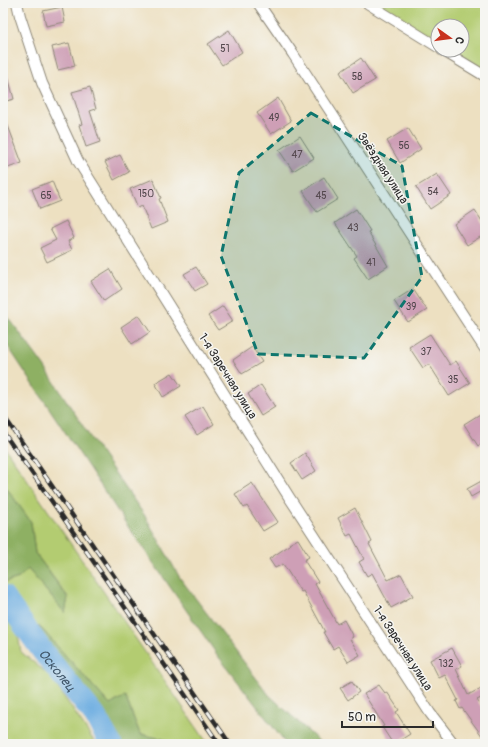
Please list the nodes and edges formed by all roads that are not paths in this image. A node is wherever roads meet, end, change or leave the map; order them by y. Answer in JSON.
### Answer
{"nodes":[{"id":1,"x":17,"y":3,"type":"edge"},
{"id":2,"x":258,"y":3,"type":"edge"},
{"id":3,"x":367,"y":3,"type":"edge"},
{"id":4,"x":430,"y":42,"type":"edge"},
{"id":5,"x":455,"y":58,"type":"edge"},
{"id":6,"x":485,"y":76,"type":"edge"},
{"id":7,"x":485,"y":349,"type":"edge"},
{"id":8,"x":454,"y":744,"type":"edge"}],
"edges":[{"from":1,"to":8,"type":"street","name":"1-я Заречная улица"},
{"from":2,"to":7,"type":"street","name":"Звёздная улица"},
{"from":3,"to":4,"type":"street"},
{"from":5,"to":6,"type":"street"}]}
